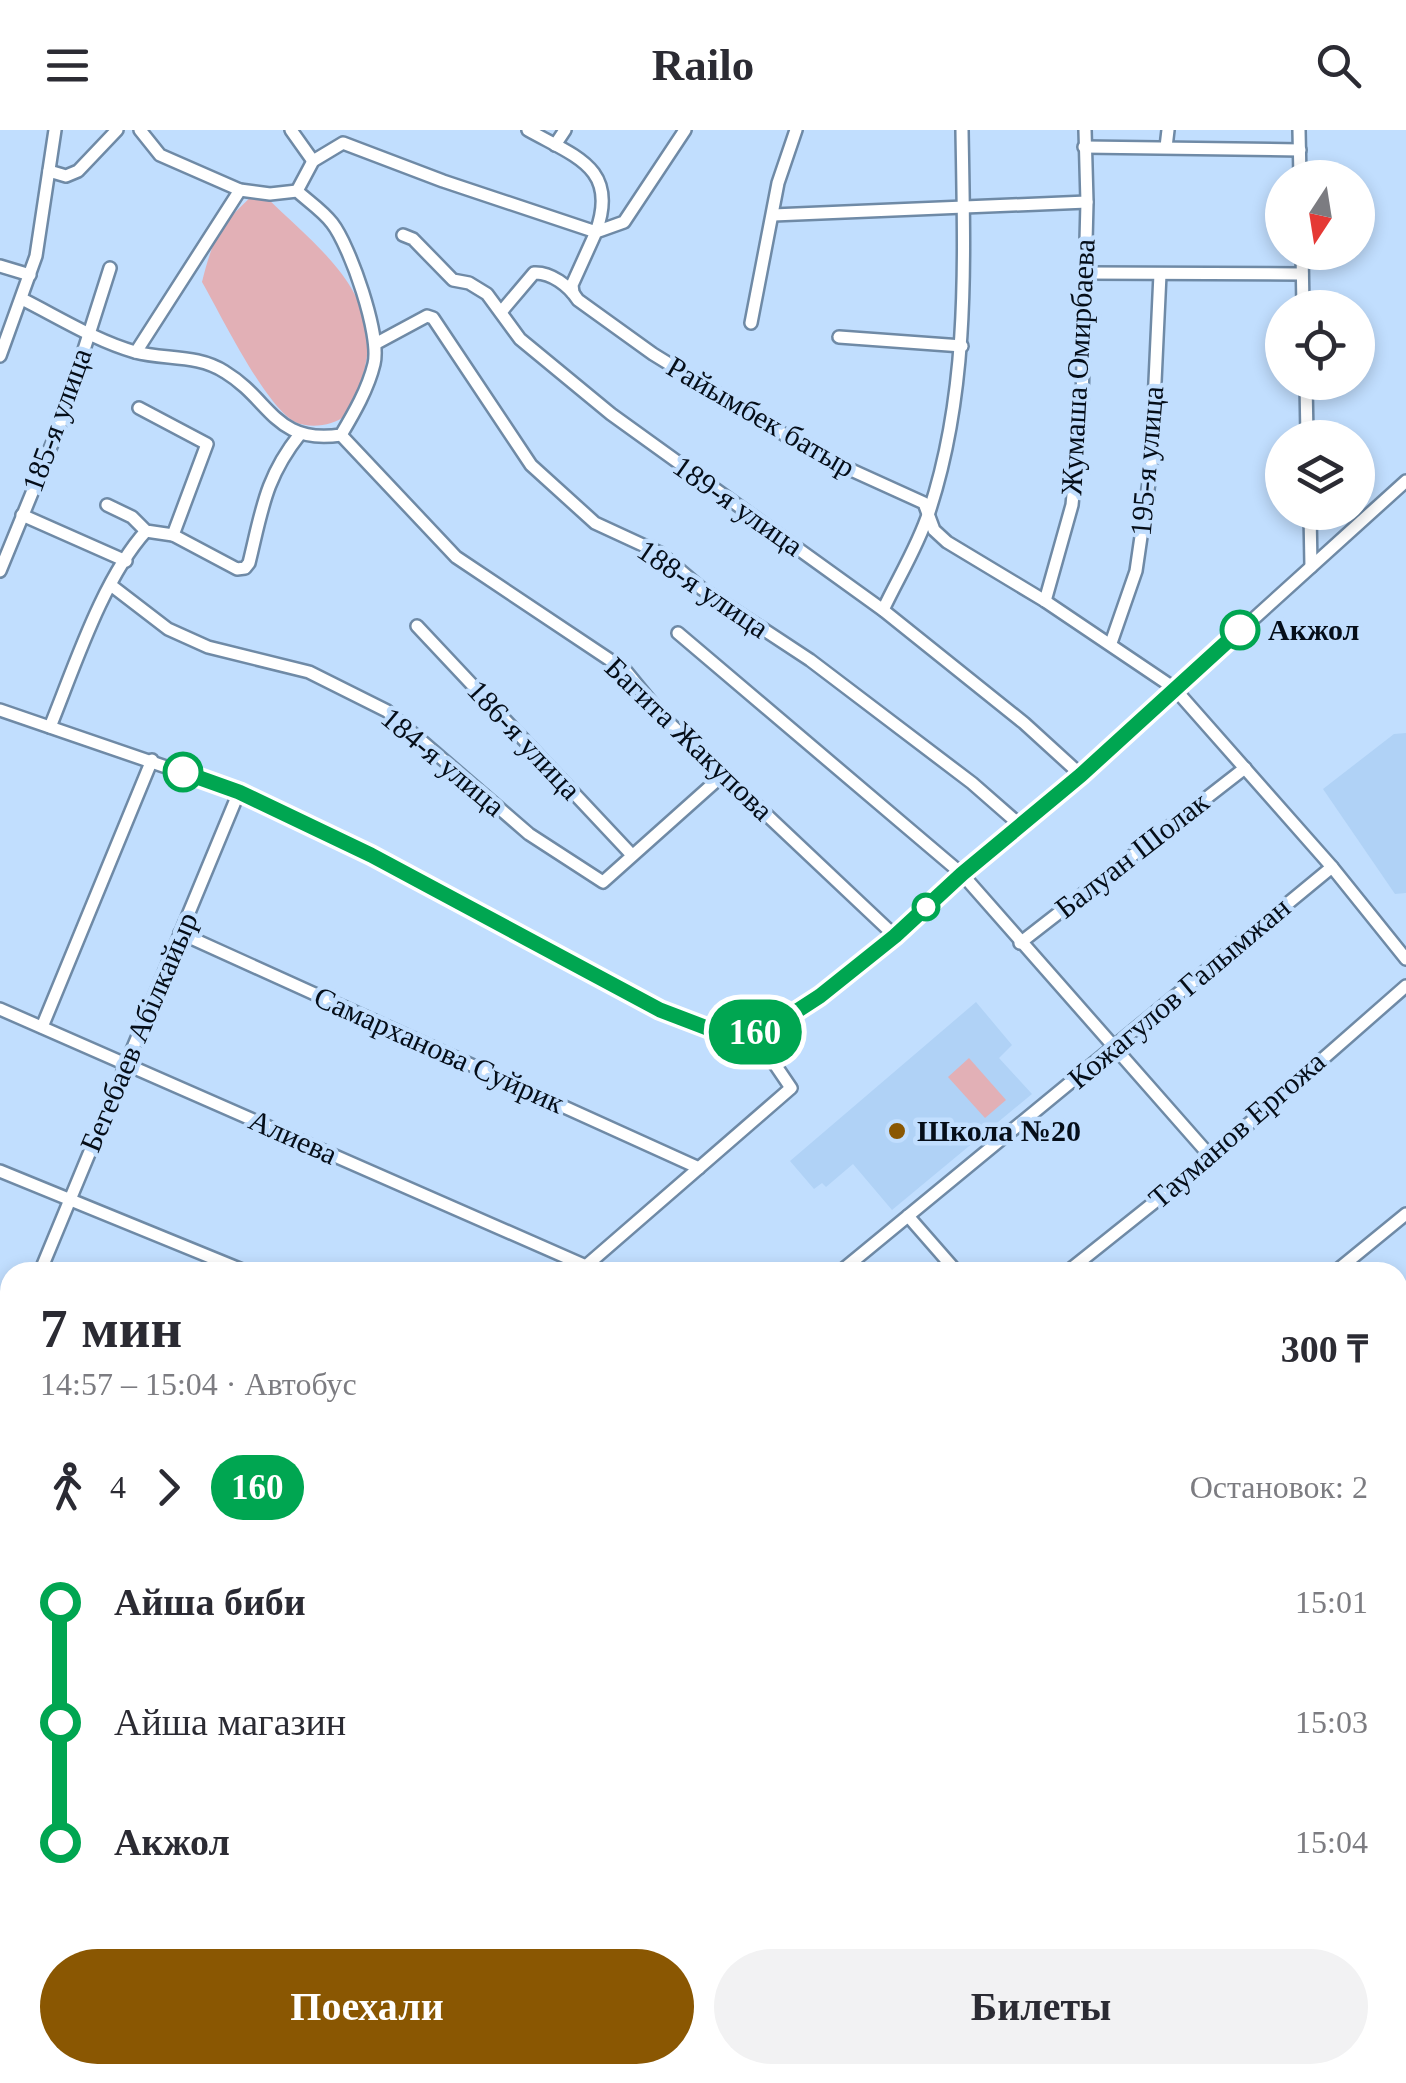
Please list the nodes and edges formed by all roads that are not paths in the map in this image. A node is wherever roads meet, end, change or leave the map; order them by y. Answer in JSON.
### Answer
{"nodes":[{"id":1,"x":55,"y":130,"type":"edge"},
{"id":2,"x":118,"y":130,"type":"edge"},
{"id":3,"x":140,"y":130,"type":"edge"},
{"id":4,"x":290,"y":130,"type":"edge"},
{"id":5,"x":528,"y":130,"type":"edge"},
{"id":6,"x":565,"y":130,"type":"edge"},
{"id":7,"x":685,"y":130,"type":"edge"},
{"id":8,"x":796,"y":130,"type":"edge"},
{"id":9,"x":962,"y":130,"type":"edge"},
{"id":10,"x":1084,"y":130,"type":"edge"},
{"id":11,"x":1168,"y":130,"type":"edge"},
{"id":12,"x":1299,"y":130,"type":"edge"},
{"id":13,"x":555,"y":146,"type":"junction"},
{"id":14,"x":1166,"y":147,"type":"junction"},
{"id":15,"x":1084,"y":148,"type":"junction"},
{"id":16,"x":1300,"y":150,"type":"junction"},
{"id":17,"x":1300,"y":160,"type":"edge"},
{"id":18,"x":313,"y":161,"type":"junction"},
{"id":19,"x":49,"y":172,"type":"junction"},
{"id":20,"x":240,"y":190,"type":"junction"},
{"id":21,"x":297,"y":191,"type":"junction"},
{"id":22,"x":1087,"y":202,"type":"junction"},
{"id":23,"x":963,"y":206,"type":"junction"},
{"id":24,"x":773,"y":215,"type":"junction"},
{"id":25,"x":596,"y":232,"type":"junction"},
{"id":26,"x":403,"y":235,"type":"dead end"},
{"id":27,"x":0,"y":266,"type":"edge"},
{"id":28,"x":110,"y":268,"type":"dead end"},
{"id":29,"x":1302,"y":270,"type":"edge"},
{"id":30,"x":1086,"y":273,"type":"junction"},
{"id":31,"x":1160,"y":274,"type":"junction"},
{"id":32,"x":1302,"y":274,"type":"junction"},
{"id":33,"x":30,"y":275,"type":"junction"},
{"id":34,"x":1302,"y":290,"type":"edge"},
{"id":35,"x":573,"y":292,"type":"junction"},
{"id":36,"x":22,"y":299,"type":"junction"},
{"id":37,"x":501,"y":312,"type":"junction"},
{"id":38,"x":751,"y":322,"type":"dead end"},
{"id":39,"x":88,"y":332,"type":"junction"},
{"id":40,"x":838,"y":338,"type":"dead end"},
{"id":41,"x":375,"y":344,"type":"junction"},
{"id":42,"x":962,"y":346,"type":"junction"},
{"id":43,"x":136,"y":352,"type":"junction"},
{"id":44,"x":0,"y":356,"type":"edge"},
{"id":45,"x":139,"y":408,"type":"dead end"},
{"id":46,"x":300,"y":434,"type":"junction"},
{"id":47,"x":341,"y":435,"type":"junction"},
{"id":48,"x":1406,"y":481,"type":"edge"},
{"id":49,"x":106,"y":504,"type":"dead end"},
{"id":50,"x":22,"y":514,"type":"junction"},
{"id":51,"x":929,"y":514,"type":"junction"},
{"id":52,"x":1310,"y":530,"type":"edge"},
{"id":53,"x":146,"y":532,"type":"junction"},
{"id":54,"x":174,"y":536,"type":"junction"},
{"id":55,"x":126,"y":561,"type":"junction"},
{"id":56,"x":1311,"y":567,"type":"junction"},
{"id":57,"x":0,"y":571,"type":"edge"},
{"id":58,"x":112,"y":586,"type":"junction"},
{"id":59,"x":1045,"y":600,"type":"junction"},
{"id":60,"x":883,"y":610,"type":"junction"},
{"id":61,"x":417,"y":626,"type":"dead end"},
{"id":62,"x":678,"y":633,"type":"dead end"},
{"id":63,"x":1111,"y":644,"type":"junction"},
{"id":64,"x":1174,"y":688,"type":"junction"},
{"id":65,"x":0,"y":710,"type":"edge"},
{"id":66,"x":50,"y":727,"type":"junction"},
{"id":67,"x":152,"y":760,"type":"junction"},
{"id":68,"x":1245,"y":768,"type":"junction"},
{"id":69,"x":724,"y":774,"type":"junction"},
{"id":70,"x":1081,"y":775,"type":"junction"},
{"id":71,"x":239,"y":792,"type":"junction"},
{"id":72,"x":1020,"y":825,"type":"junction"},
{"id":73,"x":631,"y":854,"type":"junction"},
{"id":74,"x":1332,"y":867,"type":"junction"},
{"id":75,"x":962,"y":874,"type":"junction"},
{"id":76,"x":180,"y":933,"type":"junction"},
{"id":77,"x":895,"y":936,"type":"junction"},
{"id":78,"x":1020,"y":942,"type":"junction"},
{"id":79,"x":1406,"y":959,"type":"edge"},
{"id":80,"x":1406,"y":986,"type":"edge"},
{"id":81,"x":0,"y":1009,"type":"edge"},
{"id":82,"x":42,"y":1028,"type":"junction"},
{"id":83,"x":766,"y":1031,"type":"junction"},
{"id":84,"x":1113,"y":1048,"type":"junction"},
{"id":85,"x":127,"y":1064,"type":"junction"},
{"id":86,"x":1210,"y":1157,"type":"junction"},
{"id":87,"x":698,"y":1168,"type":"junction"},
{"id":88,"x":0,"y":1170,"type":"edge"},
{"id":89,"x":69,"y":1199,"type":"junction"},
{"id":90,"x":1406,"y":1214,"type":"edge"},
{"id":91,"x":908,"y":1216,"type":"junction"},
{"id":92,"x":44,"y":1262,"type":"edge"},
{"id":93,"x":223,"y":1262,"type":"edge"},
{"id":94,"x":566,"y":1262,"type":"edge"},
{"id":95,"x":590,"y":1262,"type":"edge"},
{"id":96,"x":852,"y":1262,"type":"edge"},
{"id":97,"x":949,"y":1262,"type":"edge"},
{"id":98,"x":1079,"y":1262,"type":"edge"},
{"id":99,"x":1347,"y":1262,"type":"edge"}],
"edges":[{"from":1,"to":19,"type":"street"},
{"from":2,"to":19,"type":"street"},
{"from":3,"to":20,"type":"street"},
{"from":4,"to":18,"type":"street"},
{"from":5,"to":13,"type":"street"},
{"from":6,"to":13,"type":"street"},
{"from":7,"to":25,"type":"street"},
{"from":8,"to":24,"type":"street"},
{"from":9,"to":23,"type":"street"},
{"from":10,"to":15,"type":"street","name":"Жумаша Омирбаева"},
{"from":11,"to":14,"type":"street"},
{"from":12,"to":16,"type":"street"},
{"from":13,"to":25,"type":"street"},
{"from":14,"to":15,"type":"street"},
{"from":14,"to":16,"type":"street"},
{"from":15,"to":22,"type":"street","name":"Жумаша Омирбаева"},
{"from":16,"to":17,"type":"street"},
{"from":18,"to":21,"type":"street"},
{"from":18,"to":25,"type":"street"},
{"from":19,"to":33,"type":"street"},
{"from":20,"to":21,"type":"street"},
{"from":20,"to":43,"type":"street"},
{"from":21,"to":41,"type":"street"},
{"from":22,"to":23,"type":"street"},
{"from":22,"to":30,"type":"street","name":"Жумаша Омирбаева"},
{"from":23,"to":24,"type":"street"},
{"from":23,"to":42,"type":"street"},
{"from":24,"to":38,"type":"street"},
{"from":25,"to":35,"type":"street"},
{"from":26,"to":37,"type":"street","name":"189-я улица"},
{"from":27,"to":33,"type":"street"},
{"from":28,"to":39,"type":"street","name":"185-я улица"},
{"from":29,"to":32,"type":"street"},
{"from":30,"to":31,"type":"street"},
{"from":30,"to":59,"type":"street","name":"Жумаша Омирбаева"},
{"from":31,"to":32,"type":"street"},
{"from":31,"to":63,"type":"street","name":"195-я улица"},
{"from":32,"to":34,"type":"street"},
{"from":33,"to":36,"type":"street"},
{"from":35,"to":37,"type":"street","name":"Райымбек батыр"},
{"from":35,"to":51,"type":"street","name":"Райымбек батыр"},
{"from":36,"to":39,"type":"street"},
{"from":36,"to":44,"type":"street"},
{"from":37,"to":60,"type":"street","name":"189-я улица"},
{"from":39,"to":43,"type":"street"},
{"from":39,"to":50,"type":"street","name":"185-я улица"},
{"from":40,"to":42,"type":"street"},
{"from":41,"to":47,"type":"street"},
{"from":41,"to":72,"type":"street","name":"188-я улица"},
{"from":42,"to":51,"type":"street"},
{"from":43,"to":46,"type":"street"},
{"from":45,"to":54,"type":"street"},
{"from":46,"to":47,"type":"street"},
{"from":46,"to":54,"type":"street"},
{"from":47,"to":69,"type":"street","name":"Багита Жакупова"},
{"from":48,"to":56,"type":"street"},
{"from":49,"to":53,"type":"street"},
{"from":50,"to":55,"type":"street"},
{"from":50,"to":57,"type":"street","name":"185-я улица"},
{"from":51,"to":59,"type":"street","name":"Райымбек батыр"},
{"from":51,"to":60,"type":"street"},
{"from":52,"to":56,"type":"street"},
{"from":53,"to":54,"type":"street"},
{"from":53,"to":55,"type":"street"},
{"from":55,"to":58,"type":"street"},
{"from":56,"to":64,"type":"street"},
{"from":58,"to":66,"type":"street"},
{"from":58,"to":73,"type":"street","name":"184-я улица"},
{"from":59,"to":63,"type":"street","name":"Райымбек батыр"},
{"from":60,"to":70,"type":"street","name":"189-я улица"},
{"from":61,"to":73,"type":"street","name":"186-я улица"},
{"from":62,"to":75,"type":"street","name":"188-я улица"},
{"from":63,"to":64,"type":"street","name":"Райымбек батыр"},
{"from":64,"to":68,"type":"street","name":"Райымбек батыр"},
{"from":64,"to":70,"type":"street"},
{"from":65,"to":66,"type":"street"},
{"from":66,"to":67,"type":"street"},
{"from":67,"to":71,"type":"street"},
{"from":67,"to":82,"type":"street"},
{"from":68,"to":74,"type":"street","name":"Райымбек батыр"},
{"from":68,"to":78,"type":"street","name":"Балуан Шолак"},
{"from":69,"to":73,"type":"street"},
{"from":69,"to":77,"type":"street","name":"Багита Жакупова"},
{"from":70,"to":72,"type":"street"},
{"from":71,"to":76,"type":"street","name":"Бегебаев Абілкайыр"},
{"from":71,"to":83,"type":"street"},
{"from":72,"to":75,"type":"street"},
{"from":74,"to":79,"type":"street","name":"Райымбек батыр"},
{"from":74,"to":84,"type":"street","name":"Кожагулов Галымжан"},
{"from":75,"to":77,"type":"street"},
{"from":75,"to":78,"type":"street","name":"188-я улица"},
{"from":76,"to":85,"type":"street","name":"Бегебаев Абілкайыр"},
{"from":76,"to":87,"type":"street","name":"Самарханова Суйрик"},
{"from":77,"to":83,"type":"street"},
{"from":78,"to":84,"type":"street","name":"188-я улица"},
{"from":80,"to":86,"type":"street","name":"Тауманов Ергожа"},
{"from":81,"to":82,"type":"street","name":"Алиева"},
{"from":82,"to":85,"type":"street","name":"Алиева"},
{"from":83,"to":87,"type":"street"},
{"from":84,"to":86,"type":"street","name":"188-я улица"},
{"from":84,"to":91,"type":"street","name":"Кожагулов Галымжан"},
{"from":85,"to":89,"type":"street","name":"Бегебаев Абілкайыр"},
{"from":85,"to":94,"type":"street","name":"Алиева"},
{"from":86,"to":98,"type":"street","name":"Тауманов Ергожа"},
{"from":87,"to":95,"type":"street"},
{"from":88,"to":89,"type":"street"},
{"from":89,"to":92,"type":"street","name":"Бегебаев Абілкайыр"},
{"from":89,"to":93,"type":"street"},
{"from":90,"to":99,"type":"street"},
{"from":91,"to":96,"type":"street","name":"Кожагулов Галымжан"},
{"from":91,"to":97,"type":"street"}]}
